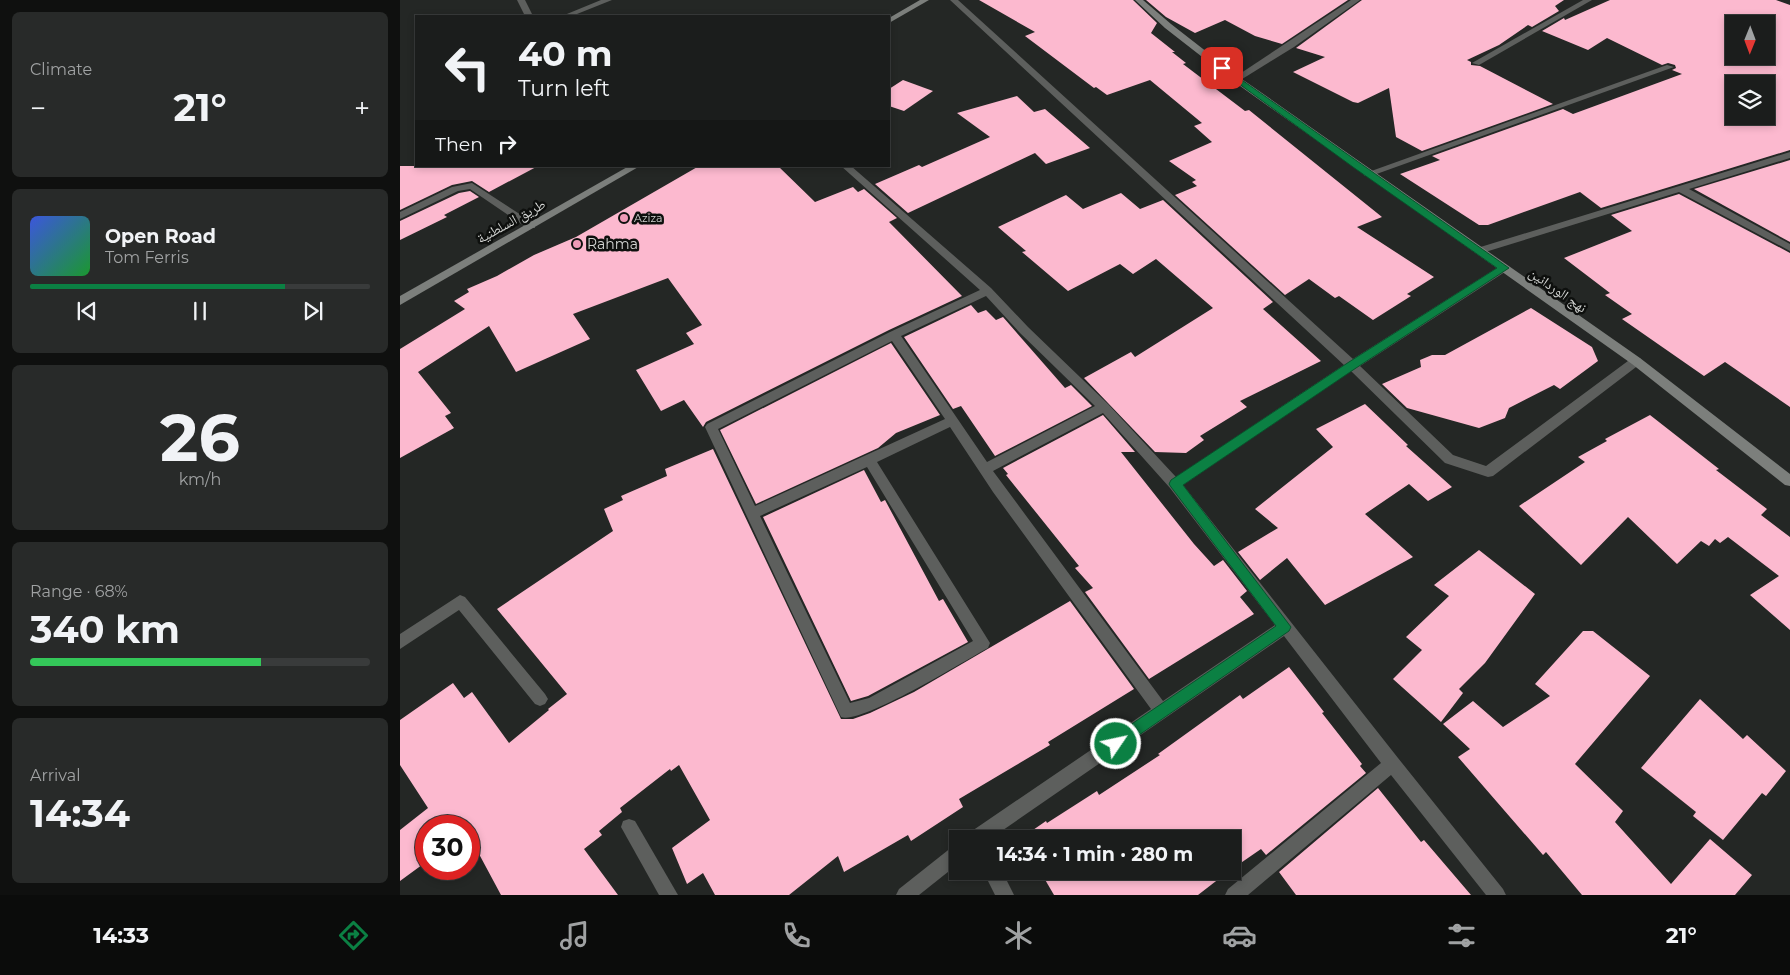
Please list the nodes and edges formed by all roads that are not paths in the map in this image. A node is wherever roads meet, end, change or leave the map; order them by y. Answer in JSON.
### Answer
{"nodes":[{"id":1,"x":520,"y":0,"type":"edge"},
{"id":2,"x":608,"y":0,"type":"edge"},
{"id":3,"x":925,"y":0,"type":"edge"},
{"id":4,"x":954,"y":0,"type":"edge"},
{"id":5,"x":1139,"y":0,"type":"edge"},
{"id":6,"x":1356,"y":0,"type":"edge"},
{"id":7,"x":1588,"y":0,"type":"edge"},
{"id":8,"x":528,"y":15,"type":"edge"},
{"id":9,"x":569,"y":15,"type":"edge"},
{"id":10,"x":890,"y":20,"type":"edge"},
{"id":11,"x":1476,"y":62,"type":"dead end"},
{"id":12,"x":1670,"y":67,"type":"dead end"},
{"id":13,"x":1236,"y":79,"type":"junction"},
{"id":14,"x":1790,"y":155,"type":"edge"},
{"id":15,"x":634,"y":167,"type":"edge"},
{"id":16,"x":846,"y":167,"type":"edge"},
{"id":17,"x":1368,"y":174,"type":"junction"},
{"id":18,"x":1679,"y":188,"type":"junction"},
{"id":19,"x":400,"y":216,"type":"edge"},
{"id":20,"x":531,"y":226,"type":"junction"},
{"id":21,"x":1790,"y":248,"type":"edge"},
{"id":22,"x":1478,"y":251,"type":"junction"},
{"id":23,"x":1504,"y":268,"type":"junction"},
{"id":24,"x":987,"y":291,"type":"junction"},
{"id":25,"x":400,"y":300,"type":"edge"},
{"id":26,"x":894,"y":334,"type":"junction"},
{"id":27,"x":1636,"y":361,"type":"junction"},
{"id":28,"x":1352,"y":365,"type":"junction"},
{"id":29,"x":1104,"y":407,"type":"junction"},
{"id":30,"x":952,"y":421,"type":"junction"},
{"id":31,"x":869,"y":460,"type":"junction"},
{"id":32,"x":985,"y":469,"type":"junction"},
{"id":33,"x":1790,"y":481,"type":"edge"},
{"id":34,"x":1175,"y":484,"type":"junction"},
{"id":35,"x":752,"y":514,"type":"junction"},
{"id":36,"x":1284,"y":627,"type":"junction"},
{"id":37,"x":400,"y":642,"type":"edge"},
{"id":38,"x":540,"y":699,"type":"dead end"},
{"id":39,"x":1162,"y":712,"type":"junction"},
{"id":40,"x":1392,"y":764,"type":"junction"},
{"id":41,"x":629,"y":828,"type":"dead end"},
{"id":42,"x":988,"y":830,"type":"edge"},
{"id":43,"x":949,"y":860,"type":"edge"},
{"id":44,"x":997,"y":880,"type":"edge"},
{"id":45,"x":1243,"y":892,"type":"edge"},
{"id":46,"x":668,"y":895,"type":"edge"},
{"id":47,"x":905,"y":895,"type":"edge"},
{"id":48,"x":1005,"y":895,"type":"edge"},
{"id":49,"x":1498,"y":895,"type":"edge"}],
"edges":[{"from":1,"to":8,"type":"street"},
{"from":2,"to":9,"type":"street"},
{"from":3,"to":10,"type":"street"},
{"from":4,"to":28,"type":"street"},
{"from":5,"to":13,"type":"street","name":"نهج الوردانين"},
{"from":6,"to":13,"type":"street"},
{"from":7,"to":11,"type":"street"},
{"from":12,"to":17,"type":"street"},
{"from":13,"to":17,"type":"street","name":"نهج الوردانين"},
{"from":14,"to":18,"type":"street"},
{"from":15,"to":20,"type":"street","name":"طريق السلطنية"},
{"from":16,"to":24,"type":"street"},
{"from":17,"to":22,"type":"street","name":"نهج الوردانين"},
{"from":18,"to":21,"type":"street"},
{"from":18,"to":22,"type":"street"},
{"from":19,"to":20,"type":"street"},
{"from":20,"to":25,"type":"street","name":"طريق السلطنية"},
{"from":22,"to":23,"type":"street","name":"نهج الوردانين"},
{"from":23,"to":27,"type":"street","name":"نهج الوردانين"},
{"from":23,"to":28,"type":"street"},
{"from":24,"to":26,"type":"street"},
{"from":24,"to":29,"type":"street"},
{"from":26,"to":30,"type":"street"},
{"from":26,"to":35,"type":"street"},
{"from":27,"to":28,"type":"street"},
{"from":27,"to":33,"type":"street","name":"نهج الوردانين"},
{"from":28,"to":34,"type":"street"},
{"from":29,"to":32,"type":"street"},
{"from":29,"to":34,"type":"street"},
{"from":30,"to":31,"type":"street"},
{"from":30,"to":32,"type":"street"},
{"from":31,"to":35,"type":"street"},
{"from":31,"to":35,"type":"street"},
{"from":32,"to":39,"type":"street"},
{"from":34,"to":36,"type":"street"},
{"from":36,"to":39,"type":"street"},
{"from":36,"to":40,"type":"street"},
{"from":37,"to":38,"type":"street"},
{"from":39,"to":42,"type":"street"},
{"from":40,"to":45,"type":"street"},
{"from":40,"to":49,"type":"street"},
{"from":41,"to":46,"type":"street"},
{"from":43,"to":47,"type":"street"},
{"from":44,"to":48,"type":"street"}]}
